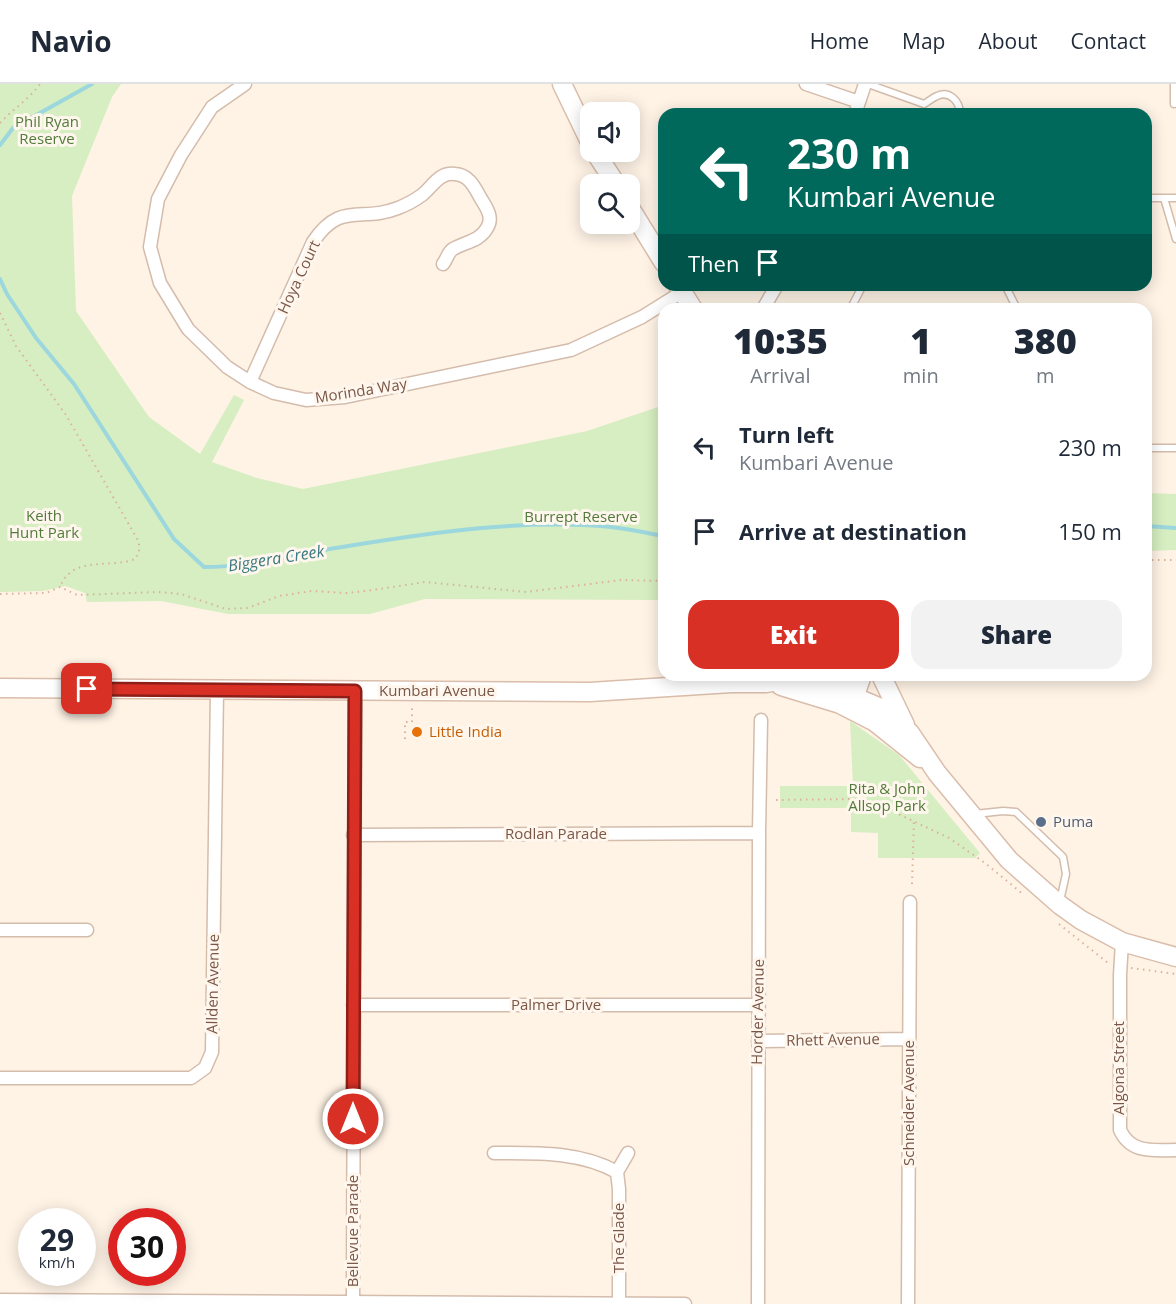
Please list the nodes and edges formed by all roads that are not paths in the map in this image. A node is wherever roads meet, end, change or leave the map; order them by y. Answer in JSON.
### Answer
{"nodes":[{"id":1,"x":245,"y":84,"type":"edge"},
{"id":2,"x":562,"y":84,"type":"edge"},
{"id":3,"x":806,"y":84,"type":"edge"},
{"id":4,"x":867,"y":84,"type":"edge"},
{"id":5,"x":1174,"y":84,"type":"edge"},
{"id":6,"x":1174,"y":104,"type":"dead end"},
{"id":7,"x":857,"y":108,"type":"edge"},
{"id":8,"x":924,"y":108,"type":"edge"},
{"id":9,"x":924,"y":108,"type":"edge"},
{"id":10,"x":958,"y":108,"type":"edge"},
{"id":11,"x":580,"y":121,"type":"edge"},
{"id":12,"x":1152,"y":198,"type":"edge"},
{"id":13,"x":1164,"y":198,"type":"junction"},
{"id":14,"x":1176,"y":198,"type":"edge"},
{"id":15,"x":640,"y":224,"type":"edge"},
{"id":16,"x":1176,"y":239,"type":"edge"},
{"id":17,"x":658,"y":253,"type":"edge"},
{"id":18,"x":443,"y":264,"type":"dead end"},
{"id":19,"x":676,"y":291,"type":"edge"},
{"id":20,"x":660,"y":303,"type":"edge"},
{"id":21,"x":658,"y":305,"type":"edge"},
{"id":22,"x":250,"y":382,"type":"junction"},
{"id":23,"x":1152,"y":448,"type":"edge"},
{"id":24,"x":1176,"y":448,"type":"edge"},
{"id":25,"x":776,"y":681,"type":"edge"},
{"id":26,"x":815,"y":681,"type":"edge"},
{"id":27,"x":858,"y":681,"type":"edge"},
{"id":28,"x":884,"y":681,"type":"edge"},
{"id":29,"x":766,"y":683,"type":"junction"},
{"id":30,"x":0,"y":688,"type":"edge"},
{"id":31,"x":217,"y":690,"type":"junction"},
{"id":32,"x":355,"y":691,"type":"junction"},
{"id":33,"x":847,"y":695,"type":"edge"},
{"id":34,"x":761,"y":720,"type":"dead end"},
{"id":35,"x":910,"y":734,"type":"junction"},
{"id":36,"x":937,"y":773,"type":"junction"},
{"id":37,"x":971,"y":814,"type":"junction"},
{"id":38,"x":759,"y":833,"type":"junction"},
{"id":39,"x":354,"y":835,"type":"junction"},
{"id":40,"x":910,"y":902,"type":"dead end"},
{"id":41,"x":1057,"y":913,"type":"junction"},
{"id":42,"x":0,"y":930,"type":"edge"},
{"id":43,"x":87,"y":930,"type":"dead end"},
{"id":44,"x":1122,"y":942,"type":"junction"},
{"id":45,"x":1176,"y":957,"type":"edge"},
{"id":46,"x":353,"y":1005,"type":"junction"},
{"id":47,"x":759,"y":1005,"type":"junction"},
{"id":48,"x":909,"y":1039,"type":"junction"},
{"id":49,"x":758,"y":1041,"type":"junction"},
{"id":50,"x":0,"y":1078,"type":"edge"},
{"id":51,"x":1176,"y":1150,"type":"edge"},
{"id":52,"x":494,"y":1153,"type":"dead end"},
{"id":53,"x":628,"y":1153,"type":"dead end"},
{"id":54,"x":617,"y":1172,"type":"junction"},
{"id":55,"x":0,"y":1300,"type":"edge"},
{"id":56,"x":50,"y":1302,"type":"edge"},
{"id":57,"x":353,"y":1302,"type":"junction"},
{"id":58,"x":163,"y":1303,"type":"edge"},
{"id":59,"x":329,"y":1303,"type":"edge"},
{"id":60,"x":495,"y":1304,"type":"edge"},
{"id":61,"x":619,"y":1304,"type":"edge"},
{"id":62,"x":686,"y":1304,"type":"edge"},
{"id":63,"x":758,"y":1304,"type":"edge"},
{"id":64,"x":908,"y":1304,"type":"edge"}],
"edges":[{"from":1,"to":22,"type":"street","name":"Morinda Way"},
{"from":2,"to":11,"type":"main road"},
{"from":3,"to":7,"type":"street"},
{"from":4,"to":7,"type":"street"},
{"from":4,"to":8,"type":"lane"},
{"from":5,"to":6,"type":"lane"},
{"from":9,"to":10,"type":"lane"},
{"from":12,"to":13,"type":"lane"},
{"from":13,"to":14,"type":"lane"},
{"from":13,"to":16,"type":"lane"},
{"from":15,"to":17,"type":"main road"},
{"from":18,"to":22,"type":"street","name":"Hoya Court"},
{"from":19,"to":20,"type":"street","name":"Morinda Way"},
{"from":21,"to":22,"type":"street","name":"Morinda Way"},
{"from":23,"to":24,"type":"lane"},
{"from":25,"to":29,"type":"main road","name":"Kumbari Avenue"},
{"from":26,"to":33,"type":"main road","name":"Kumbari Avenue"},
{"from":27,"to":33,"type":"main road"},
{"from":28,"to":35,"type":"main road"},
{"from":29,"to":32,"type":"main road","name":"Kumbari Avenue"},
{"from":29,"to":33,"type":"main road","name":"Kumbari Avenue"},
{"from":30,"to":31,"type":"main road","name":"Kumbari Avenue"},
{"from":31,"to":32,"type":"main road","name":"Kumbari Avenue"},
{"from":31,"to":50,"type":"street","name":"Allden Avenue"},
{"from":32,"to":39,"type":"street","name":"Bellevue Parade"},
{"from":33,"to":35,"type":"main road"},
{"from":33,"to":36,"type":"main road"},
{"from":34,"to":38,"type":"street","name":"Horder Avenue"},
{"from":35,"to":36,"type":"main road"},
{"from":36,"to":37,"type":"main road"},
{"from":37,"to":41,"type":"main road"},
{"from":37,"to":41,"type":"lane"},
{"from":38,"to":39,"type":"street","name":"Rodlan Parade"},
{"from":38,"to":47,"type":"street","name":"Horder Avenue"},
{"from":39,"to":46,"type":"street","name":"Bellevue Parade"},
{"from":40,"to":48,"type":"street","name":"Schneider Avenue"},
{"from":41,"to":44,"type":"main road"},
{"from":42,"to":43,"type":"street"},
{"from":44,"to":45,"type":"main road"},
{"from":44,"to":51,"type":"street","name":"Algona Street"},
{"from":46,"to":47,"type":"street","name":"Palmer Drive"},
{"from":46,"to":57,"type":"street","name":"Bellevue Parade"},
{"from":47,"to":49,"type":"street","name":"Horder Avenue"},
{"from":48,"to":49,"type":"street","name":"Rhett Avenue"},
{"from":48,"to":64,"type":"street","name":"Schneider Avenue"},
{"from":49,"to":63,"type":"street","name":"Horder Avenue"},
{"from":52,"to":54,"type":"street"},
{"from":53,"to":54,"type":"street"},
{"from":54,"to":61,"type":"street","name":"The Glade"},
{"from":55,"to":56,"type":"street"},
{"from":56,"to":58,"type":"street"},
{"from":57,"to":59,"type":"street"},
{"from":57,"to":60,"type":"street"},
{"from":58,"to":59,"type":"street"},
{"from":60,"to":61,"type":"street"},
{"from":61,"to":62,"type":"street"}]}
